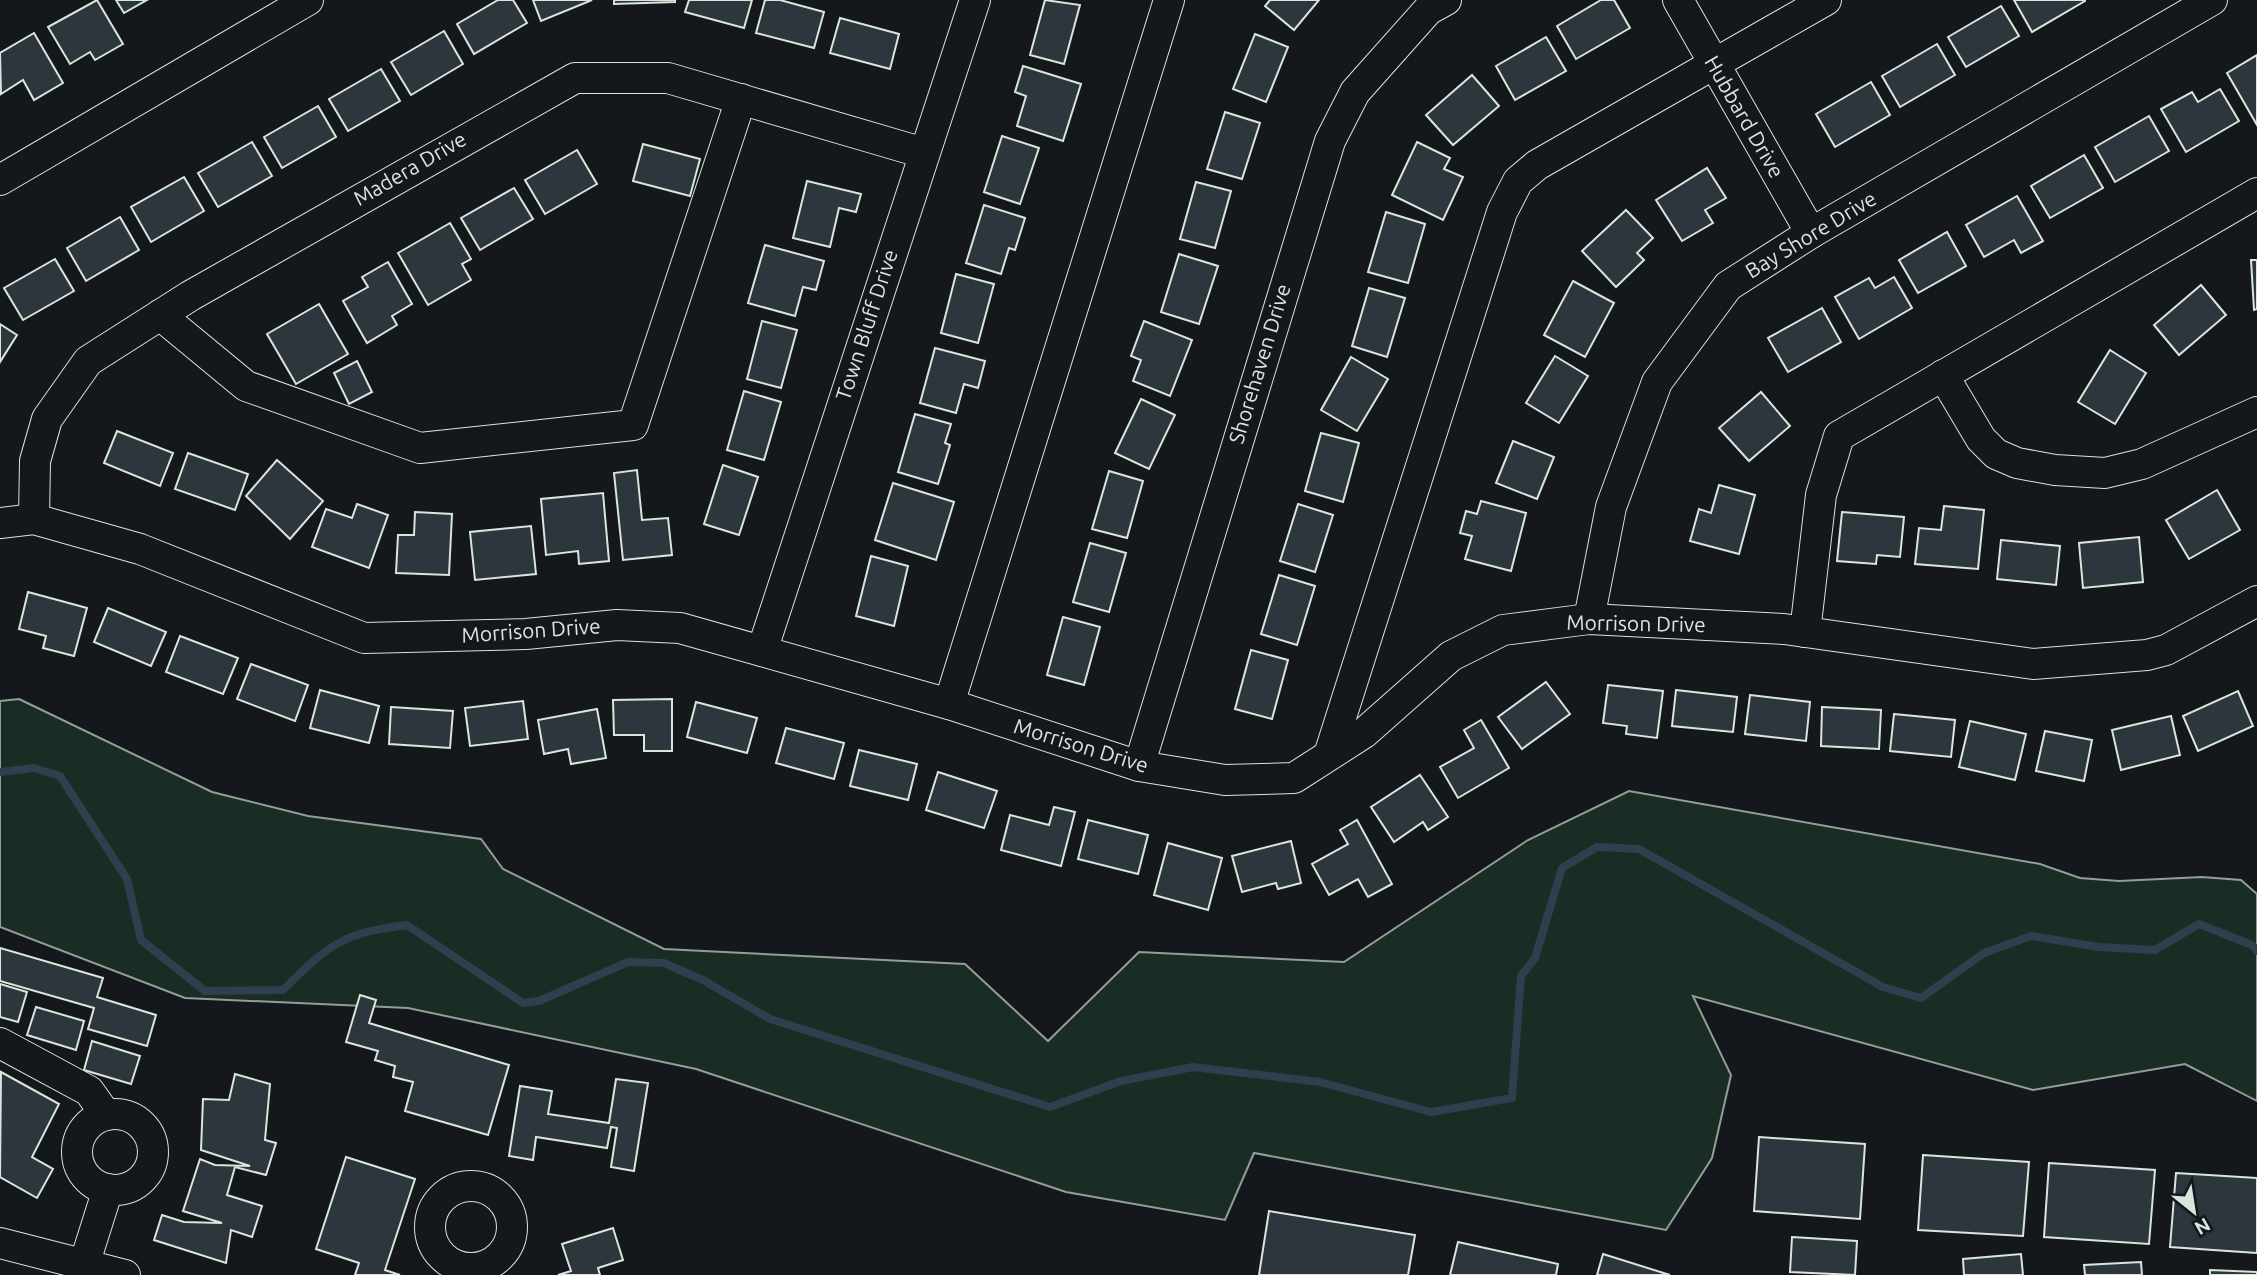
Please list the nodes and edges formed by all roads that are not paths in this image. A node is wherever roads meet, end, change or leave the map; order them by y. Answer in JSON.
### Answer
{"nodes":[{"id":1,"x":308,"y":0,"type":"edge"},
{"id":2,"x":975,"y":0,"type":"edge"},
{"id":3,"x":1169,"y":0,"type":"edge"},
{"id":4,"x":1446,"y":0,"type":"edge"},
{"id":5,"x":1678,"y":0,"type":"edge"},
{"id":6,"x":1826,"y":0,"type":"edge"},
{"id":7,"x":2212,"y":0,"type":"edge"},
{"id":8,"x":1714,"y":65,"type":"junction"},
{"id":9,"x":741,"y":99,"type":"junction"},
{"id":10,"x":924,"y":153,"type":"junction"},
{"id":11,"x":0,"y":180,"type":"edge"},
{"id":12,"x":2257,"y":193,"type":"edge"},
{"id":13,"x":1811,"y":233,"type":"junction"},
{"id":14,"x":160,"y":315,"type":"junction"},
{"id":15,"x":1943,"y":374,"type":"junction"},
{"id":16,"x":2257,"y":412,"type":"edge"},
{"id":17,"x":34,"y":519,"type":"junction"},
{"id":18,"x":0,"y":523,"type":"edge"},
{"id":19,"x":2257,"y":601,"type":"edge"},
{"id":20,"x":1589,"y":619,"type":"junction"},
{"id":21,"x":1805,"y":632,"type":"junction"},
{"id":22,"x":762,"y":651,"type":"junction"},
{"id":23,"x":949,"y":704,"type":"junction"},
{"id":24,"x":1329,"y":755,"type":"junction"},
{"id":25,"x":1139,"y":766,"type":"junction"},
{"id":26,"x":0,"y":1043,"type":"edge"},
{"id":27,"x":106,"y":1115,"type":"junction"},
{"id":28,"x":108,"y":1189,"type":"junction"},
{"id":29,"x":0,"y":1243,"type":"edge"},
{"id":30,"x":84,"y":1265,"type":"junction"},
{"id":31,"x":125,"y":1275,"type":"edge"}],
"edges":[{"from":1,"to":11,"type":"street"},
{"from":2,"to":10,"type":"street","name":"Town Bluff Drive"},
{"from":3,"to":23,"type":"street"},
{"from":4,"to":25,"type":"street","name":"Shorehaven Drive"},
{"from":5,"to":8,"type":"street","name":"Hubbard Drive"},
{"from":6,"to":8,"type":"street"},
{"from":7,"to":13,"type":"street","name":"Bay Shore Drive"},
{"from":8,"to":13,"type":"street","name":"Hubbard Drive"},
{"from":8,"to":24,"type":"street"},
{"from":9,"to":10,"type":"street","name":"Madera Drive"},
{"from":9,"to":14,"type":"street","name":"Madera Drive"},
{"from":9,"to":14,"type":"street"},
{"from":10,"to":22,"type":"street","name":"Town Bluff Drive"},
{"from":12,"to":15,"type":"street"},
{"from":13,"to":20,"type":"street","name":"Bay Shore Drive"},
{"from":14,"to":17,"type":"street","name":"Madera Drive"},
{"from":15,"to":16,"type":"street"},
{"from":15,"to":21,"type":"street"},
{"from":17,"to":18,"type":"street","name":"Morrison Drive"},
{"from":17,"to":22,"type":"street","name":"Morrison Drive"},
{"from":19,"to":21,"type":"street","name":"Morrison Drive"},
{"from":20,"to":21,"type":"street","name":"Morrison Drive"},
{"from":20,"to":24,"type":"street","name":"Morrison Drive"},
{"from":22,"to":23,"type":"street","name":"Morrison Drive"},
{"from":23,"to":25,"type":"street","name":"Morrison Drive"},
{"from":24,"to":25,"type":"street","name":"Morrison Drive"},
{"from":26,"to":27,"type":"street"},
{"from":27,"to":28,"type":"street"},
{"from":27,"to":28,"type":"street"},
{"from":28,"to":30,"type":"street"},
{"from":29,"to":30,"type":"street"},
{"from":30,"to":31,"type":"street"}]}
